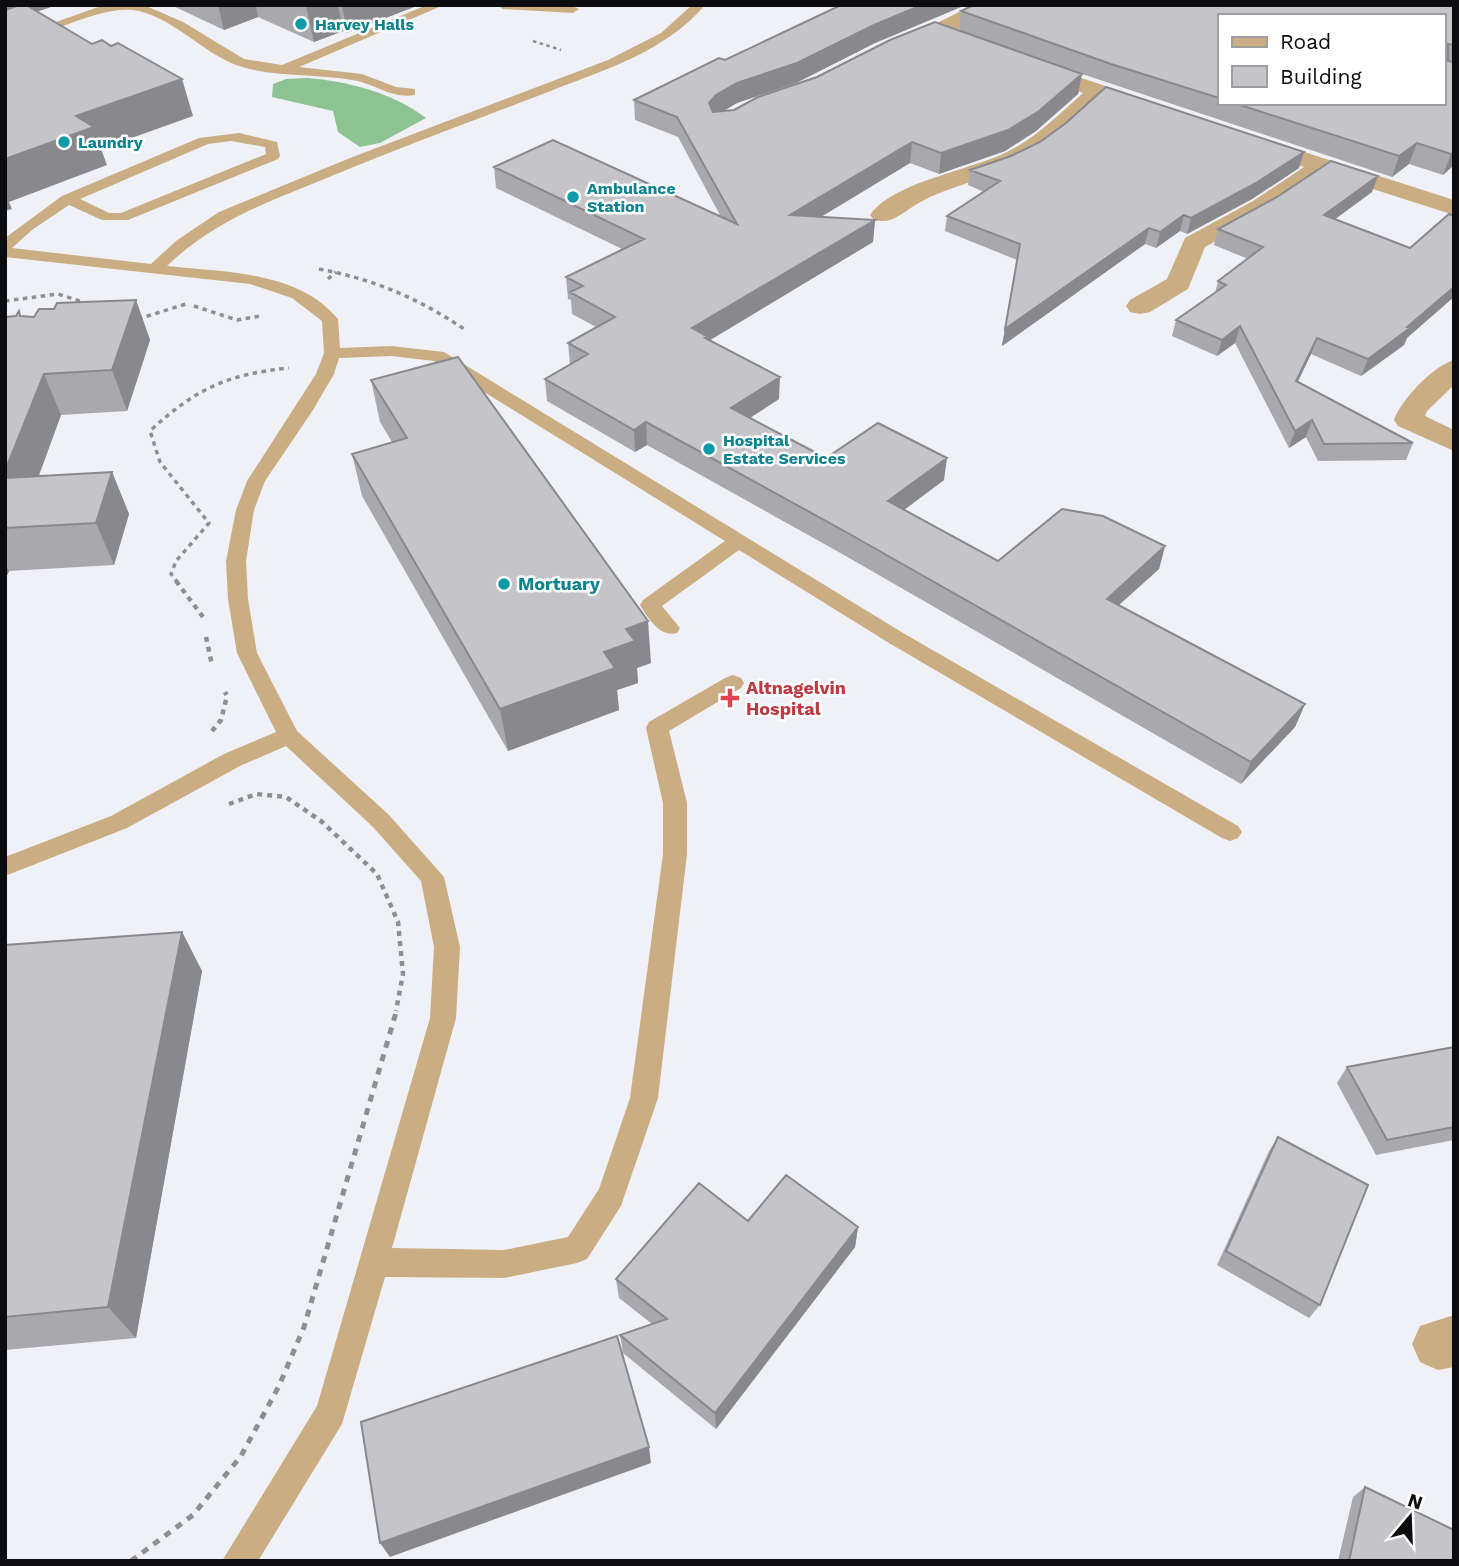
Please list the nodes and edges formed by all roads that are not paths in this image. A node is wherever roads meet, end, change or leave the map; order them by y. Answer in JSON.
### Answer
{"nodes":[{"id":1,"x":438,"y":5,"type":"edge"},
{"id":2,"x":503,"y":5,"type":"edge"},
{"id":3,"x":699,"y":5,"type":"edge"},
{"id":4,"x":990,"y":5,"type":"edge"},
{"id":5,"x":116,"y":6,"type":"edge"},
{"id":6,"x":573,"y":9,"type":"dead end"},
{"id":7,"x":934,"y":32,"type":"junction"},
{"id":8,"x":961,"y":41,"type":"edge"},
{"id":9,"x":5,"y":44,"type":"edge"},
{"id":10,"x":876,"y":54,"type":"edge"},
{"id":11,"x":1013,"y":61,"type":"edge"},
{"id":12,"x":283,"y":69,"type":"junction"},
{"id":13,"x":1098,"y":91,"type":"junction"},
{"id":14,"x":410,"y":92,"type":"dead end"},
{"id":15,"x":1175,"y":117,"type":"edge"},
{"id":16,"x":1229,"y":135,"type":"edge"},
{"id":17,"x":1321,"y":166,"type":"junction"},
{"id":18,"x":67,"y":199,"type":"junction"},
{"id":19,"x":1451,"y":204,"type":"edge"},
{"id":20,"x":883,"y":215,"type":"dead end"},
{"id":21,"x":5,"y":246,"type":"edge"},
{"id":22,"x":5,"y":252,"type":"edge"},
{"id":23,"x":154,"y":270,"type":"junction"},
{"id":24,"x":1140,"y":306,"type":"dead end"},
{"id":25,"x":332,"y":353,"type":"junction"},
{"id":26,"x":1454,"y":369,"type":"edge"},
{"id":27,"x":1454,"y":442,"type":"edge"},
{"id":28,"x":737,"y":542,"type":"junction"},
{"id":29,"x":670,"y":628,"type":"dead end"},
{"id":30,"x":733,"y":683,"type":"dead end"},
{"id":31,"x":289,"y":736,"type":"junction"},
{"id":32,"x":1230,"y":832,"type":"dead end"},
{"id":33,"x":5,"y":867,"type":"edge"},
{"id":34,"x":375,"y":1262,"type":"junction"},
{"id":35,"x":239,"y":1561,"type":"edge"}],
"edges":[{"from":1,"to":12,"type":"lane"},
{"from":2,"to":6,"type":"lane"},
{"from":3,"to":23,"type":"lane"},
{"from":4,"to":7,"type":"street"},
{"from":5,"to":9,"type":"lane"},
{"from":5,"to":12,"type":"lane"},
{"from":7,"to":8,"type":"street"},
{"from":7,"to":10,"type":"street"},
{"from":11,"to":13,"type":"street"},
{"from":12,"to":14,"type":"lane"},
{"from":13,"to":15,"type":"street"},
{"from":13,"to":20,"type":"street"},
{"from":16,"to":17,"type":"street"},
{"from":17,"to":19,"type":"street"},
{"from":17,"to":24,"type":"street"},
{"from":18,"to":18,"type":"lane"},
{"from":18,"to":21,"type":"lane"},
{"from":22,"to":23,"type":"lane"},
{"from":23,"to":25,"type":"lane"},
{"from":25,"to":28,"type":"lane"},
{"from":25,"to":31,"type":"lane"},
{"from":26,"to":27,"type":"street"},
{"from":28,"to":29,"type":"lane"},
{"from":28,"to":32,"type":"lane"},
{"from":30,"to":34,"type":"lane"},
{"from":31,"to":33,"type":"lane"},
{"from":31,"to":34,"type":"lane"},
{"from":34,"to":35,"type":"lane"}]}
